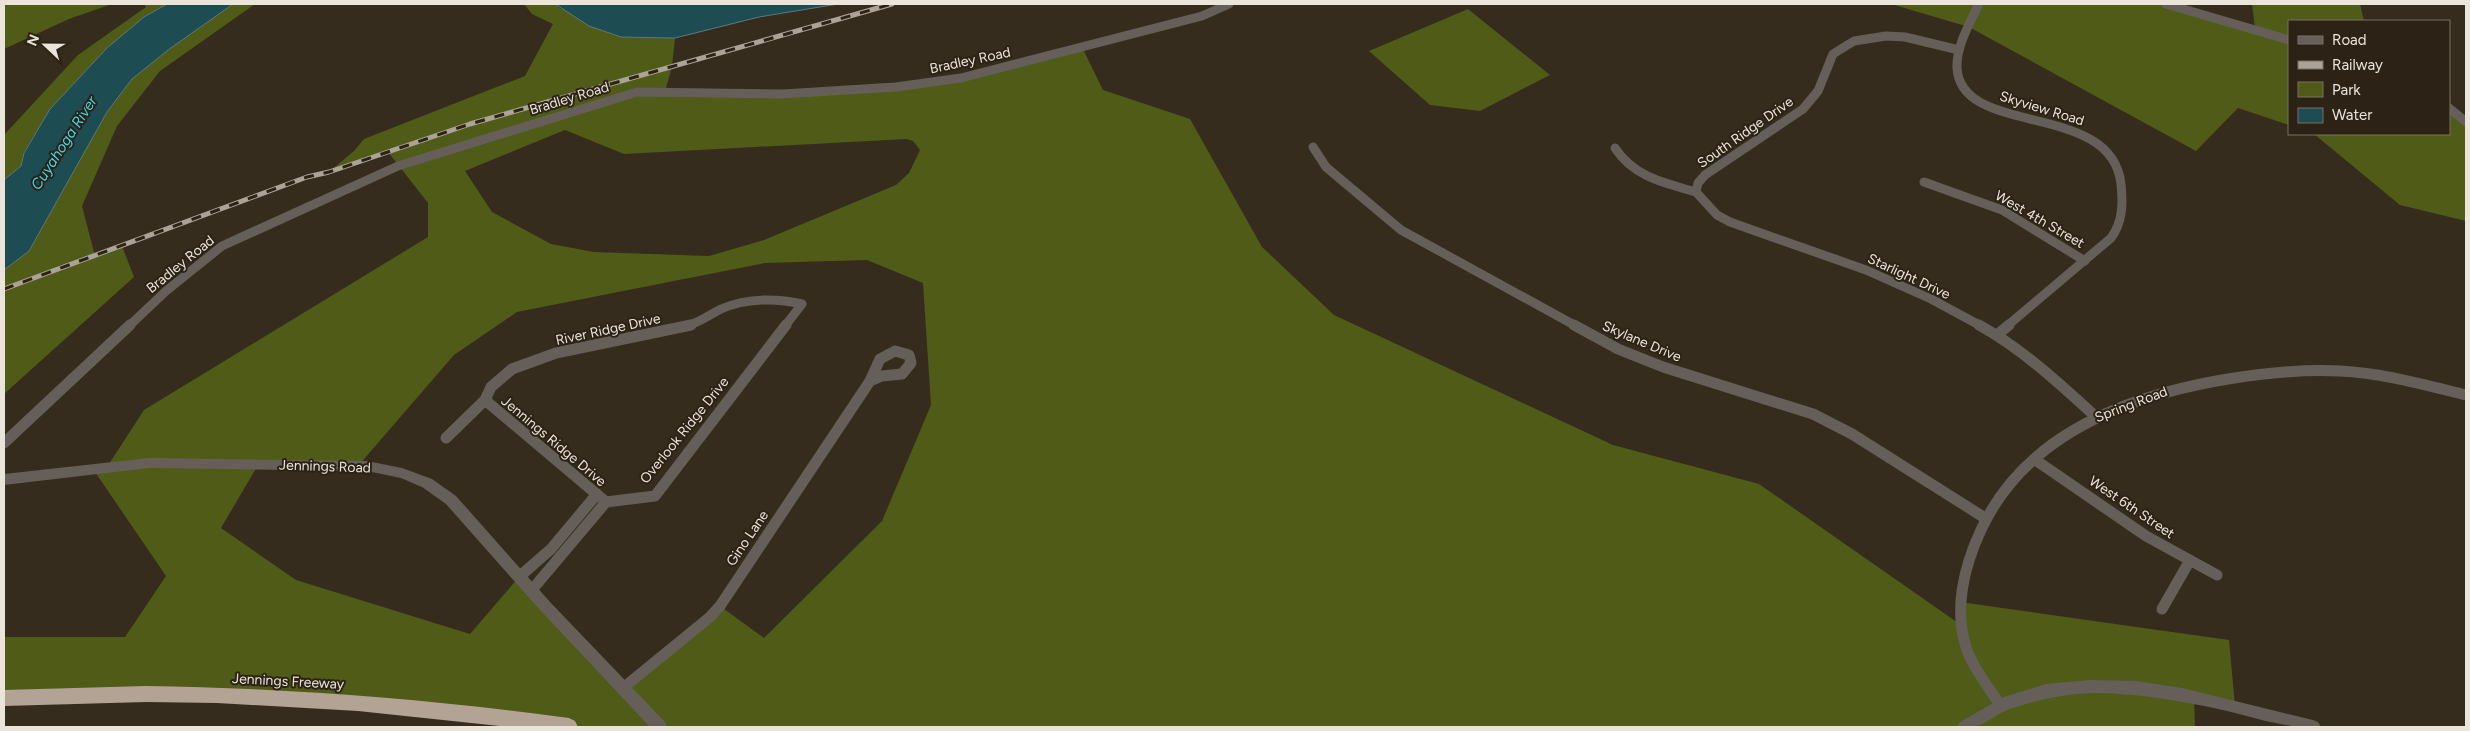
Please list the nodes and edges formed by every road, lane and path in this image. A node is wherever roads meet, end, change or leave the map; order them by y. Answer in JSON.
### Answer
{"nodes":[{"id":1,"x":1229,"y":4,"type":"edge"},
{"id":2,"x":1979,"y":4,"type":"edge"},
{"id":3,"x":2166,"y":4,"type":"edge"},
{"id":4,"x":2288,"y":40,"type":"edge"},
{"id":5,"x":1959,"y":50,"type":"junction"},
{"id":6,"x":2450,"y":109,"type":"edge"},
{"id":7,"x":2466,"y":122,"type":"edge"},
{"id":8,"x":1313,"y":147,"type":"dead end"},
{"id":9,"x":1615,"y":148,"type":"dead end"},
{"id":10,"x":1924,"y":182,"type":"dead end"},
{"id":11,"x":1696,"y":192,"type":"junction"},
{"id":12,"x":2085,"y":261,"type":"junction"},
{"id":13,"x":802,"y":304,"type":"joint"},
{"id":14,"x":1997,"y":335,"type":"junction"},
{"id":15,"x":870,"y":382,"type":"dead end"},
{"id":16,"x":2466,"y":394,"type":"edge"},
{"id":17,"x":485,"y":400,"type":"junction"},
{"id":18,"x":2095,"y":416,"type":"junction"},
{"id":19,"x":446,"y":438,"type":"dead end"},
{"id":20,"x":4,"y":443,"type":"edge"},
{"id":21,"x":2034,"y":459,"type":"junction"},
{"id":22,"x":4,"y":480,"type":"edge"},
{"id":23,"x":597,"y":494,"type":"junction"},
{"id":24,"x":606,"y":502,"type":"junction"},
{"id":25,"x":1985,"y":518,"type":"junction"},
{"id":26,"x":2189,"y":562,"type":"junction"},
{"id":27,"x":2217,"y":575,"type":"dead end"},
{"id":28,"x":518,"y":577,"type":"junction"},
{"id":29,"x":531,"y":591,"type":"junction"},
{"id":30,"x":2162,"y":609,"type":"dead end"},
{"id":31,"x":627,"y":692,"type":"junction"},
{"id":32,"x":4,"y":698,"type":"edge"},
{"id":33,"x":2000,"y":705,"type":"junction"},
{"id":34,"x":569,"y":727,"type":"edge"},
{"id":35,"x":660,"y":727,"type":"edge"},
{"id":36,"x":1965,"y":727,"type":"edge"},
{"id":37,"x":2313,"y":727,"type":"edge"}],
"edges":[{"from":1,"to":20,"type":"street","name":"Bradley Road"},
{"from":2,"to":5,"type":"street","name":"Skyview Road"},
{"from":3,"to":4,"type":"street"},
{"from":5,"to":11,"type":"street","name":"South Ridge Drive"},
{"from":5,"to":12,"type":"street","name":"Skyview Road"},
{"from":6,"to":7,"type":"street"},
{"from":8,"to":25,"type":"street","name":"Skylane Drive"},
{"from":9,"to":11,"type":"street"},
{"from":10,"to":12,"type":"street","name":"West 4th Street"},
{"from":11,"to":14,"type":"street","name":"Starlight Drive"},
{"from":12,"to":14,"type":"street","name":"Skyview Road"},
{"from":13,"to":17,"type":"street","name":"River Ridge Drive"},
{"from":13,"to":24,"type":"street","name":"Overlook Ridge Drive"},
{"from":14,"to":18,"type":"street","name":"Starlight Drive"},
{"from":15,"to":31,"type":"street","name":"Gino Lane"},
{"from":16,"to":18,"type":"street","name":"Spring Road"},
{"from":17,"to":19,"type":"street","name":"River Ridge Drive"},
{"from":17,"to":23,"type":"street","name":"Jennings Ridge Drive"},
{"from":18,"to":21,"type":"street","name":"Spring Road"},
{"from":21,"to":25,"type":"street","name":"Spring Road"},
{"from":21,"to":26,"type":"street","name":"West 6th Street"},
{"from":22,"to":28,"type":"street","name":"Jennings Road"},
{"from":23,"to":24,"type":"street","name":"Jennings Ridge Drive"},
{"from":23,"to":28,"type":"street"},
{"from":24,"to":29,"type":"street"},
{"from":25,"to":33,"type":"street","name":"Spring Road"},
{"from":26,"to":27,"type":"street","name":"West 6th Street"},
{"from":26,"to":30,"type":"street"},
{"from":28,"to":29,"type":"street","name":"Jennings Road"},
{"from":29,"to":31,"type":"street","name":"Jennings Road"},
{"from":31,"to":35,"type":"street","name":"Jennings Road"},
{"from":32,"to":34,"type":"highway","name":"Jennings Freeway"},
{"from":33,"to":36,"type":"street"},
{"from":33,"to":37,"type":"street"}]}
